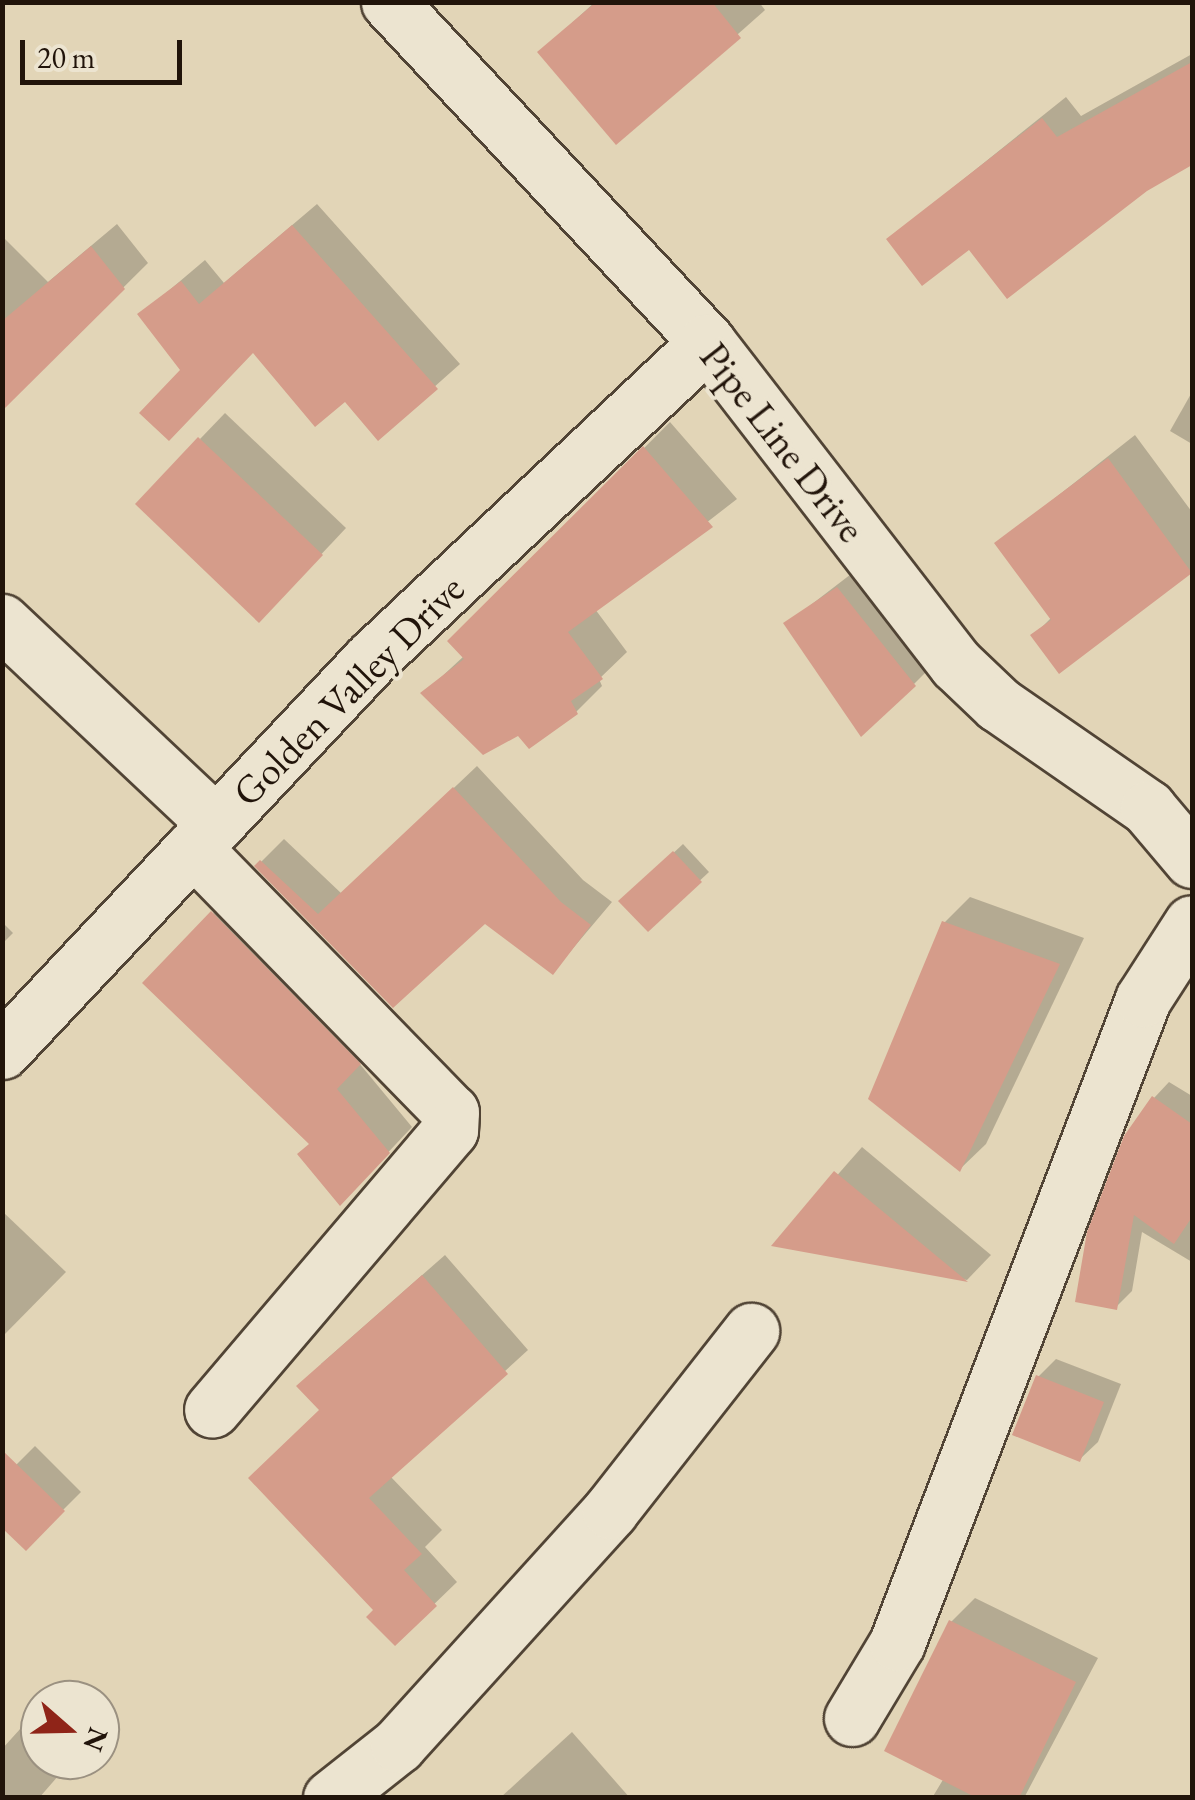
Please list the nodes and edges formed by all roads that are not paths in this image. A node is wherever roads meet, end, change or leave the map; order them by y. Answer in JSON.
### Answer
{"nodes":[{"id":1,"x":389,"y":2,"type":"edge"},
{"id":2,"x":706,"y":342,"type":"junction"},
{"id":3,"x":2,"y":622,"type":"edge"},
{"id":4,"x":205,"y":836,"type":"junction"},
{"id":5,"x":1192,"y":860,"type":"edge"},
{"id":6,"x":1192,"y":922,"type":"edge"},
{"id":7,"x":2,"y":1051,"type":"edge"},
{"id":8,"x":751,"y":1331,"type":"dead end"},
{"id":9,"x":212,"y":1410,"type":"dead end"},
{"id":10,"x":852,"y":1718,"type":"dead end"},
{"id":11,"x":330,"y":1798,"type":"edge"}],
"edges":[{"from":1,"to":2,"type":"street","name":"Pipe Line Drive"},
{"from":2,"to":4,"type":"street","name":"Golden Valley Drive"},
{"from":2,"to":5,"type":"street","name":"Pipe Line Drive"},
{"from":3,"to":4,"type":"street"},
{"from":4,"to":7,"type":"street","name":"Golden Valley Drive"},
{"from":4,"to":9,"type":"street"},
{"from":6,"to":10,"type":"street"},
{"from":8,"to":11,"type":"street"}]}
